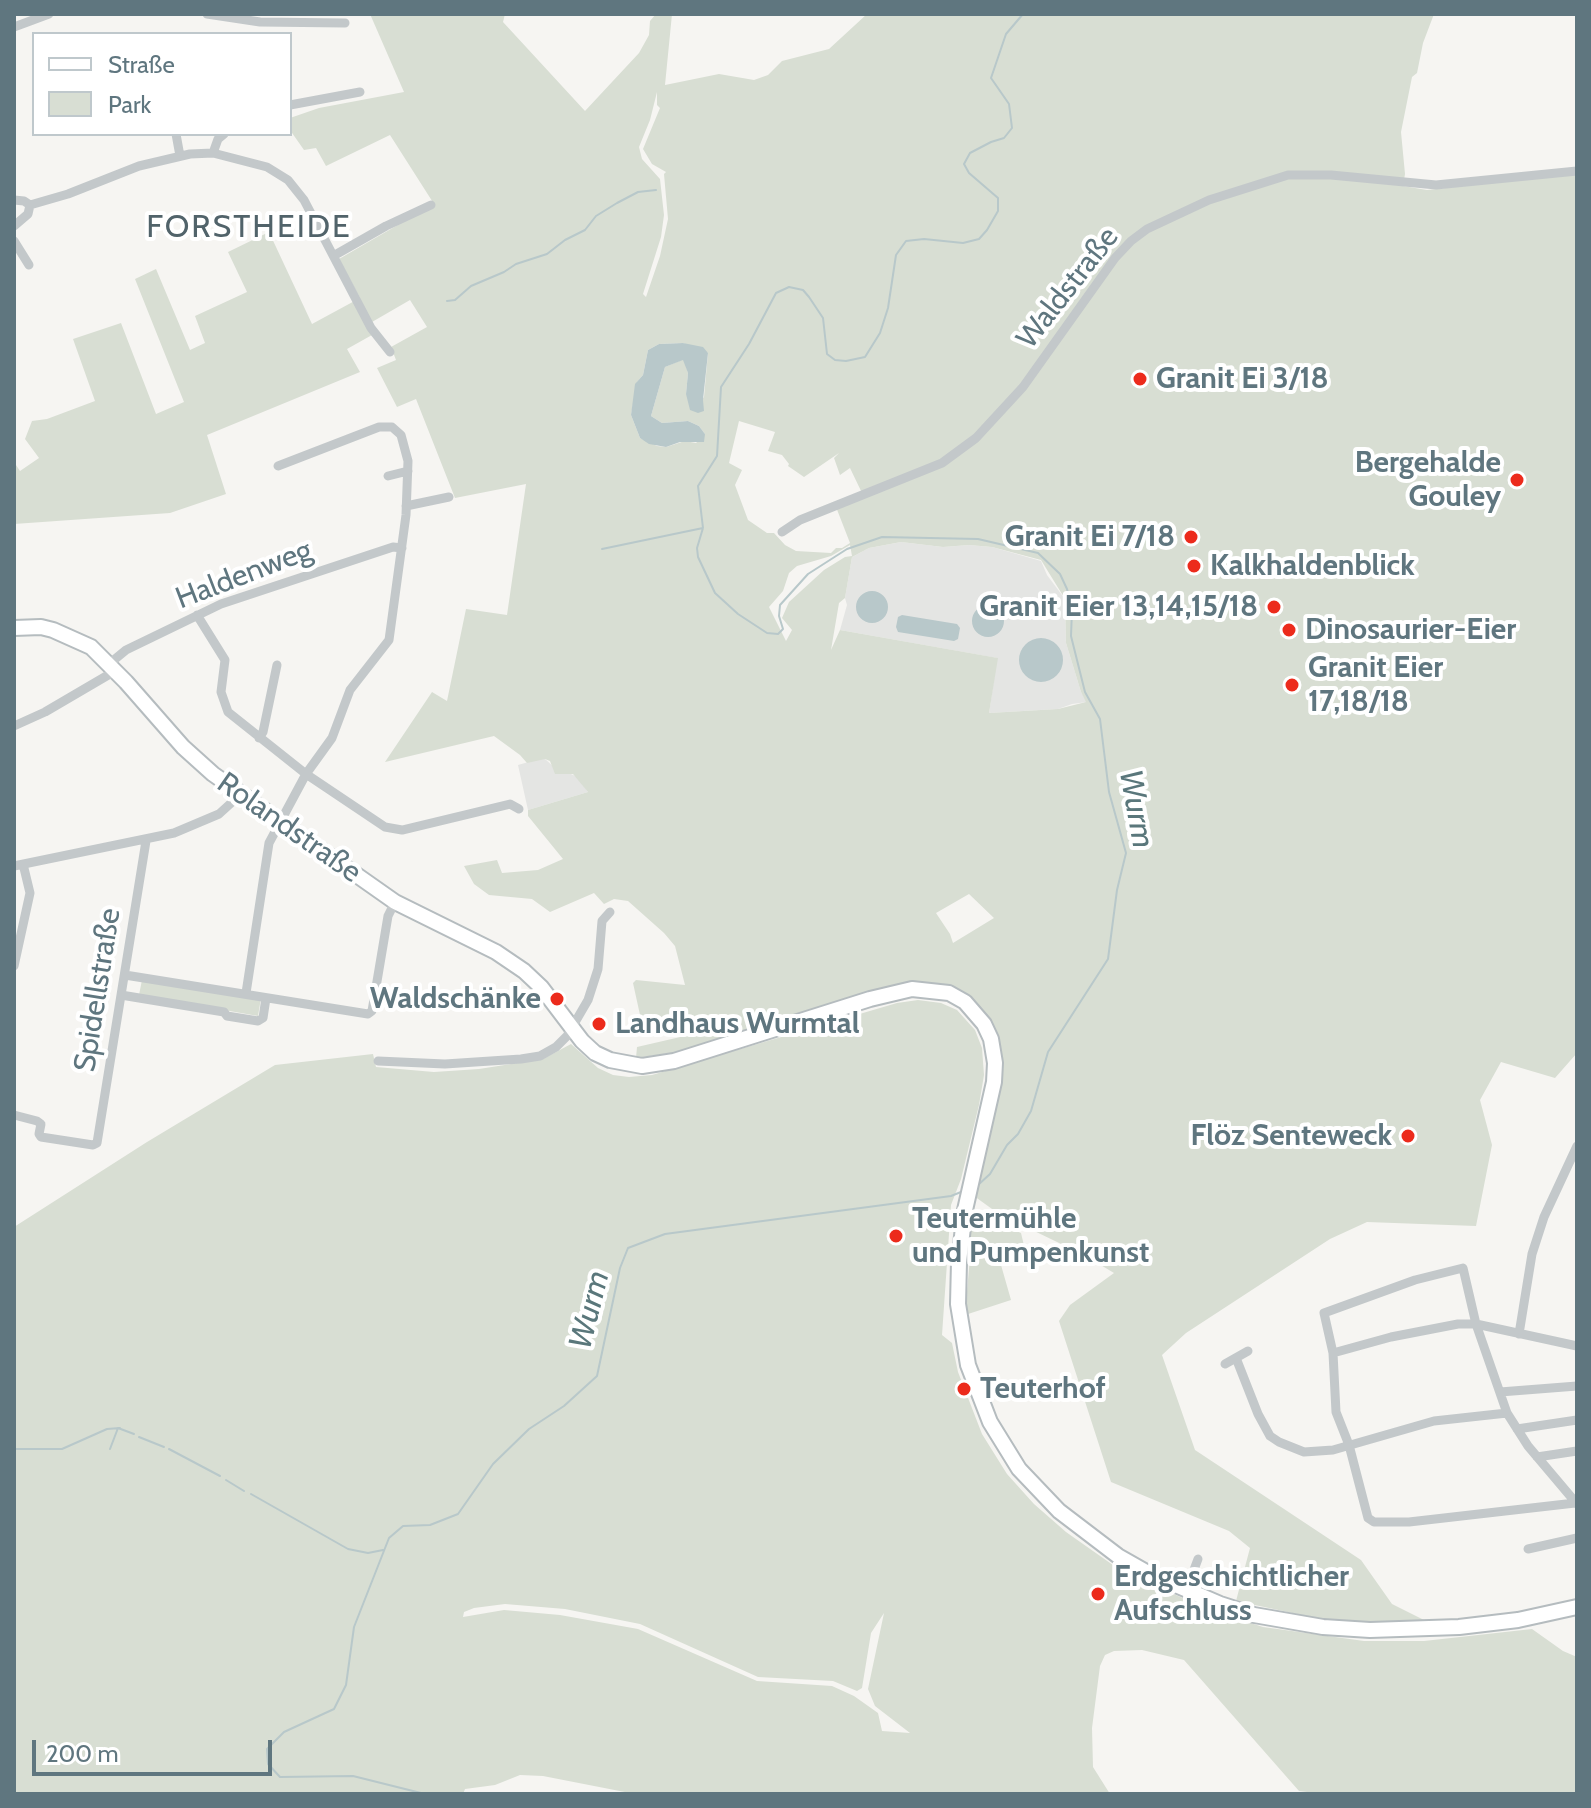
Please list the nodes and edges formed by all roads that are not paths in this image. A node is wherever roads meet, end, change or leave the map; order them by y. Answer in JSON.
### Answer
{"nodes":[{"id":1,"x":49,"y":14,"type":"edge"},
{"id":2,"x":207,"y":14,"type":"edge"},
{"id":3,"x":316,"y":18,"type":"edge"},
{"id":4,"x":345,"y":23,"type":"dead end"},
{"id":5,"x":14,"y":27,"type":"edge"},
{"id":6,"x":360,"y":92,"type":"dead end"},
{"id":7,"x":292,"y":104,"type":"edge"},
{"id":8,"x":176,"y":136,"type":"edge"},
{"id":9,"x":222,"y":136,"type":"edge"},
{"id":10,"x":213,"y":153,"type":"junction"},
{"id":11,"x":180,"y":156,"type":"junction"},
{"id":12,"x":1577,"y":171,"type":"edge"},
{"id":13,"x":14,"y":200,"type":"edge"},
{"id":14,"x":30,"y":205,"type":"junction"},
{"id":15,"x":431,"y":205,"type":"dead end"},
{"id":16,"x":14,"y":226,"type":"edge"},
{"id":17,"x":14,"y":241,"type":"edge"},
{"id":18,"x":335,"y":255,"type":"junction"},
{"id":19,"x":29,"y":265,"type":"dead end"},
{"id":20,"x":390,"y":352,"type":"dead end"},
{"id":21,"x":278,"y":466,"type":"dead end"},
{"id":22,"x":408,"y":471,"type":"junction"},
{"id":23,"x":388,"y":476,"type":"dead end"},
{"id":24,"x":449,"y":497,"type":"dead end"},
{"id":25,"x":406,"y":506,"type":"junction"},
{"id":26,"x":782,"y":532,"type":"dead end"},
{"id":27,"x":402,"y":548,"type":"junction"},
{"id":28,"x":197,"y":615,"type":"junction"},
{"id":29,"x":14,"y":628,"type":"edge"},
{"id":30,"x":277,"y":665,"type":"dead end"},
{"id":31,"x":112,"y":667,"type":"junction"},
{"id":32,"x":14,"y":726,"type":"edge"},
{"id":33,"x":259,"y":738,"type":"junction"},
{"id":34,"x":306,"y":774,"type":"junction"},
{"id":35,"x":241,"y":794,"type":"junction"},
{"id":36,"x":519,"y":809,"type":"dead end"},
{"id":37,"x":280,"y":822,"type":"junction"},
{"id":38,"x":146,"y":841,"type":"junction"},
{"id":39,"x":18,"y":865,"type":"edge"},
{"id":40,"x":395,"y":902,"type":"junction"},
{"id":41,"x":610,"y":912,"type":"dead end"},
{"id":42,"x":14,"y":966,"type":"edge"},
{"id":43,"x":125,"y":975,"type":"junction"},
{"id":44,"x":246,"y":993,"type":"junction"},
{"id":45,"x":121,"y":995,"type":"junction"},
{"id":46,"x":266,"y":998,"type":"junction"},
{"id":47,"x":572,"y":1029,"type":"junction"},
{"id":48,"x":378,"y":1061,"type":"dead end"},
{"id":49,"x":14,"y":1115,"type":"edge"},
{"id":50,"x":1577,"y":1146,"type":"edge"},
{"id":51,"x":1476,"y":1324,"type":"junction"},
{"id":52,"x":1519,"y":1334,"type":"junction"},
{"id":53,"x":1577,"y":1346,"type":"edge"},
{"id":54,"x":1248,"y":1351,"type":"dead end"},
{"id":55,"x":1333,"y":1353,"type":"junction"},
{"id":56,"x":1236,"y":1358,"type":"junction"},
{"id":57,"x":1225,"y":1364,"type":"dead end"},
{"id":58,"x":1577,"y":1386,"type":"edge"},
{"id":59,"x":1500,"y":1392,"type":"junction"},
{"id":60,"x":1507,"y":1413,"type":"junction"},
{"id":61,"x":1577,"y":1420,"type":"edge"},
{"id":62,"x":1517,"y":1429,"type":"junction"},
{"id":63,"x":1349,"y":1445,"type":"junction"},
{"id":64,"x":1577,"y":1451,"type":"edge"},
{"id":65,"x":1537,"y":1457,"type":"junction"},
{"id":66,"x":1576,"y":1504,"type":"edge"},
{"id":67,"x":1577,"y":1538,"type":"edge"},
{"id":68,"x":1528,"y":1549,"type":"dead end"},
{"id":69,"x":1198,"y":1559,"type":"dead end"},
{"id":70,"x":1186,"y":1591,"type":"junction"},
{"id":71,"x":1577,"y":1607,"type":"edge"}],
"edges":[{"from":1,"to":5,"type":"street"},
{"from":2,"to":3,"type":"street"},
{"from":3,"to":4,"type":"street"},
{"from":6,"to":7,"type":"street"},
{"from":8,"to":11,"type":"street"},
{"from":9,"to":10,"type":"street"},
{"from":10,"to":11,"type":"street"},
{"from":10,"to":18,"type":"street"},
{"from":11,"to":14,"type":"street"},
{"from":12,"to":26,"type":"street","name":"Waldstraße"},
{"from":13,"to":14,"type":"street"},
{"from":14,"to":16,"type":"street"},
{"from":15,"to":18,"type":"street"},
{"from":17,"to":19,"type":"street"},
{"from":18,"to":20,"type":"street"},
{"from":21,"to":22,"type":"street"},
{"from":22,"to":23,"type":"street"},
{"from":22,"to":25,"type":"street"},
{"from":24,"to":25,"type":"street"},
{"from":25,"to":27,"type":"street"},
{"from":27,"to":28,"type":"street","name":"Haldenweg"},
{"from":27,"to":34,"type":"street"},
{"from":28,"to":31,"type":"street","name":"Haldenweg"},
{"from":28,"to":33,"type":"street"},
{"from":29,"to":31,"type":"main road","name":"Rolandstraße"},
{"from":30,"to":33,"type":"street"},
{"from":31,"to":32,"type":"street","name":"Haldenweg"},
{"from":31,"to":35,"type":"main road","name":"Rolandstraße"},
{"from":33,"to":34,"type":"street"},
{"from":34,"to":36,"type":"street"},
{"from":34,"to":37,"type":"street"},
{"from":35,"to":37,"type":"main road","name":"Rolandstraße"},
{"from":35,"to":38,"type":"street"},
{"from":37,"to":40,"type":"main road","name":"Rolandstraße"},
{"from":37,"to":44,"type":"street"},
{"from":38,"to":39,"type":"street"},
{"from":38,"to":43,"type":"street","name":"Spidellstraße"},
{"from":39,"to":42,"type":"street"},
{"from":40,"to":46,"type":"street"},
{"from":40,"to":47,"type":"main road","name":"Rolandstraße"},
{"from":41,"to":47,"type":"street"},
{"from":43,"to":44,"type":"street"},
{"from":43,"to":45,"type":"street","name":"Spidellstraße"},
{"from":44,"to":46,"type":"street"},
{"from":45,"to":46,"type":"street"},
{"from":45,"to":49,"type":"street","name":"Spidellstraße"},
{"from":47,"to":48,"type":"street"},
{"from":47,"to":70,"type":"main road","name":"Rolandstraße"},
{"from":50,"to":52,"type":"street"},
{"from":51,"to":52,"type":"street"},
{"from":51,"to":55,"type":"street"},
{"from":51,"to":55,"type":"street"},
{"from":51,"to":59,"type":"street"},
{"from":52,"to":53,"type":"street"},
{"from":54,"to":56,"type":"street"},
{"from":55,"to":63,"type":"street"},
{"from":56,"to":57,"type":"street"},
{"from":56,"to":63,"type":"street"},
{"from":58,"to":59,"type":"street"},
{"from":59,"to":60,"type":"street"},
{"from":60,"to":62,"type":"street"},
{"from":60,"to":63,"type":"street"},
{"from":61,"to":62,"type":"street"},
{"from":62,"to":65,"type":"street"},
{"from":63,"to":66,"type":"street"},
{"from":64,"to":65,"type":"street"},
{"from":65,"to":66,"type":"street"},
{"from":67,"to":68,"type":"street"},
{"from":69,"to":70,"type":"street"},
{"from":70,"to":71,"type":"main road","name":"Rolandstraße"}]}
